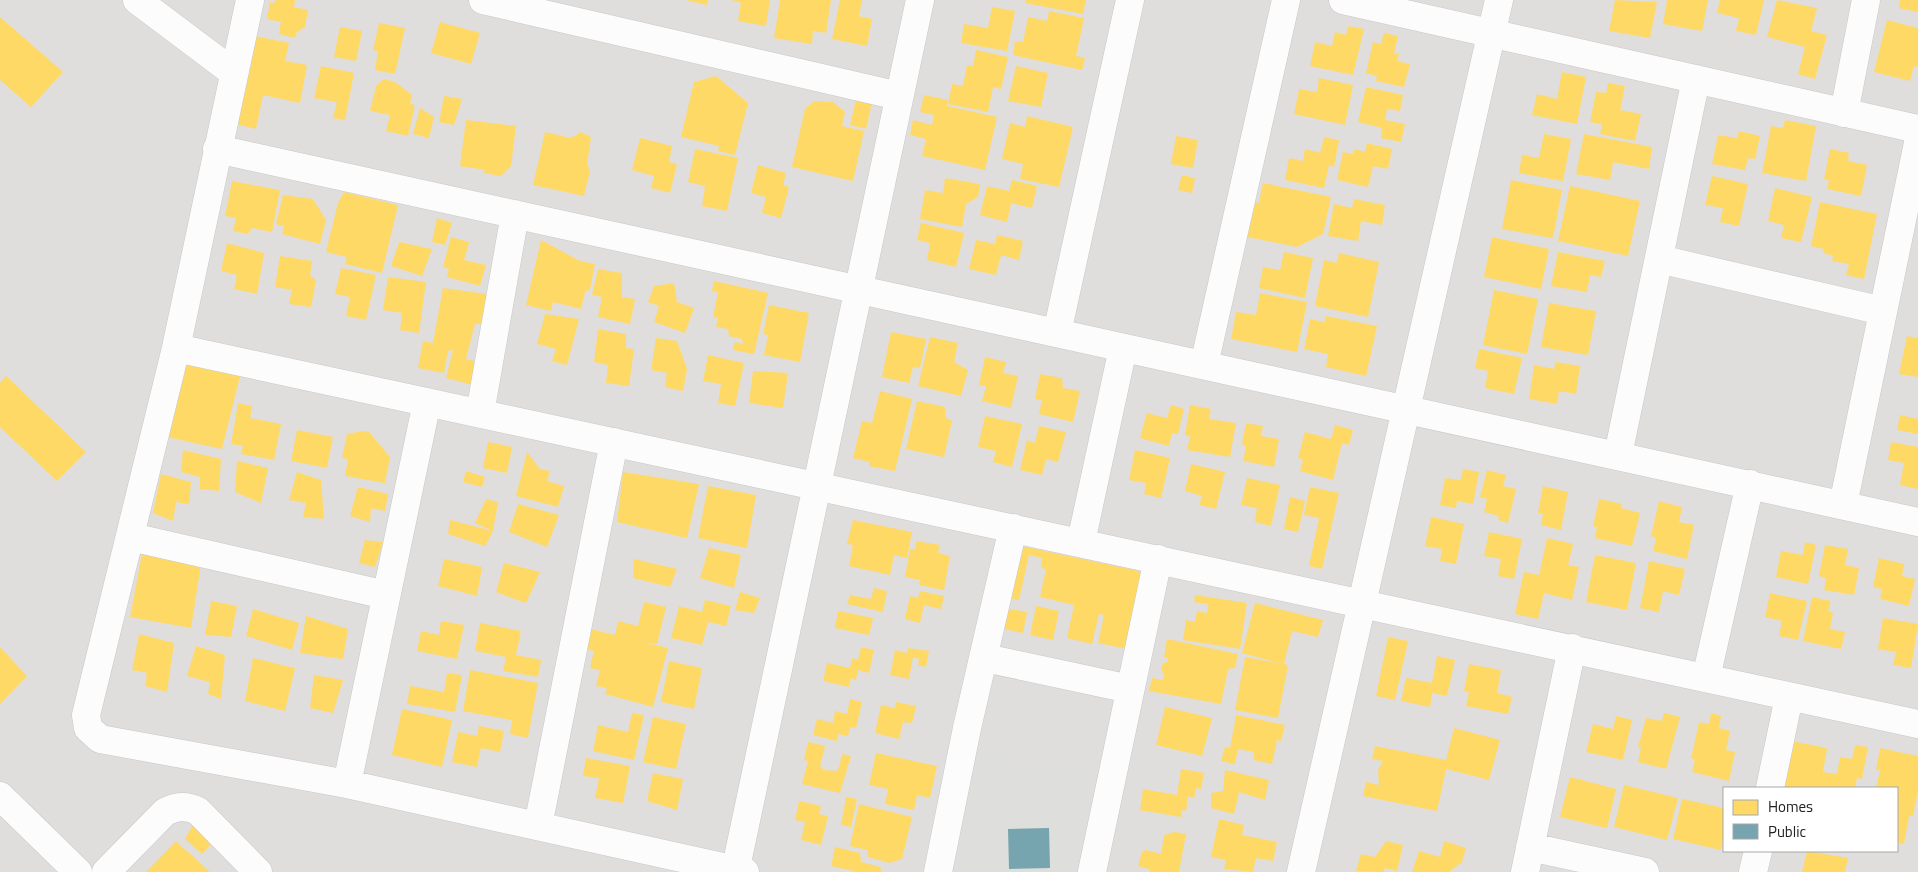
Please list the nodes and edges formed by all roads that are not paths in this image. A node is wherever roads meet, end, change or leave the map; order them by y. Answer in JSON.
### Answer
{"nodes":[{"id":1,"x":137,"y":0,"type":"edge"},
{"id":2,"x":250,"y":0,"type":"edge"},
{"id":3,"x":483,"y":0,"type":"edge"},
{"id":4,"x":920,"y":0,"type":"edge"},
{"id":5,"x":1130,"y":0,"type":"edge"},
{"id":6,"x":1286,"y":0,"type":"edge"},
{"id":7,"x":1343,"y":0,"type":"edge"},
{"id":8,"x":1499,"y":0,"type":"edge"},
{"id":9,"x":1866,"y":0,"type":"edge"},
{"id":10,"x":575,"y":10,"type":"edge"},
{"id":11,"x":1492,"y":33,"type":"junction"},
{"id":12,"x":234,"y":73,"type":"junction"},
{"id":13,"x":1696,"y":80,"type":"junction"},
{"id":14,"x":899,"y":96,"type":"junction"},
{"id":15,"x":1844,"y":113,"type":"junction"},
{"id":16,"x":1918,"y":129,"type":"edge"},
{"id":17,"x":1918,"y":143,"type":"edge"},
{"id":18,"x":217,"y":149,"type":"junction"},
{"id":19,"x":515,"y":214,"type":"junction"},
{"id":20,"x":1659,"y":259,"type":"junction"},
{"id":21,"x":858,"y":289,"type":"junction"},
{"id":22,"x":1883,"y":311,"type":"junction"},
{"id":23,"x":1057,"y":333,"type":"junction"},
{"id":24,"x":176,"y":348,"type":"junction"},
{"id":25,"x":1124,"y":348,"type":"junction"},
{"id":26,"x":1204,"y":365,"type":"junction"},
{"id":27,"x":427,"y":402,"type":"junction"},
{"id":28,"x":1406,"y":409,"type":"junction"},
{"id":29,"x":480,"y":413,"type":"junction"},
{"id":30,"x":614,"y":442,"type":"junction"},
{"id":31,"x":1618,"y":455,"type":"junction"},
{"id":32,"x":1750,"y":484,"type":"junction"},
{"id":33,"x":816,"y":486,"type":"junction"},
{"id":34,"x":1843,"y":505,"type":"junction"},
{"id":35,"x":1918,"y":522,"type":"edge"},
{"id":36,"x":1013,"y":528,"type":"junction"},
{"id":37,"x":131,"y":537,"type":"junction"},
{"id":38,"x":1081,"y":542,"type":"junction"},
{"id":39,"x":1158,"y":559,"type":"junction"},
{"id":40,"x":386,"y":595,"type":"junction"},
{"id":41,"x":1362,"y":603,"type":"junction"},
{"id":42,"x":1572,"y":648,"type":"junction"},
{"id":43,"x":985,"y":658,"type":"junction"},
{"id":44,"x":1706,"y":678,"type":"junction"},
{"id":45,"x":1130,"y":689,"type":"junction"},
{"id":46,"x":1789,"y":697,"type":"junction"},
{"id":47,"x":1918,"y":724,"type":"edge"},
{"id":48,"x":347,"y":784,"type":"junction"},
{"id":49,"x":1770,"y":787,"type":"edge"},
{"id":50,"x":0,"y":796,"type":"edge"},
{"id":51,"x":538,"y":826,"type":"junction"},
{"id":52,"x":1758,"y":852,"type":"edge"},
{"id":53,"x":1527,"y":860,"type":"edge"},
{"id":54,"x":738,"y":871,"type":"edge"},
{"id":55,"x":78,"y":872,"type":"edge"},
{"id":56,"x":106,"y":872,"type":"edge"},
{"id":57,"x":258,"y":872,"type":"edge"},
{"id":58,"x":938,"y":872,"type":"edge"},
{"id":59,"x":1092,"y":872,"type":"edge"},
{"id":60,"x":1301,"y":872,"type":"edge"},
{"id":61,"x":1645,"y":872,"type":"edge"},
{"id":62,"x":1754,"y":872,"type":"edge"}],
"edges":[{"from":1,"to":12,"type":"street"},
{"from":2,"to":12,"type":"street"},
{"from":3,"to":10,"type":"street"},
{"from":4,"to":14,"type":"street"},
{"from":5,"to":23,"type":"street"},
{"from":6,"to":26,"type":"street"},
{"from":7,"to":11,"type":"street"},
{"from":8,"to":11,"type":"street"},
{"from":9,"to":15,"type":"street"},
{"from":10,"to":14,"type":"street"},
{"from":11,"to":13,"type":"street"},
{"from":11,"to":28,"type":"street"},
{"from":12,"to":18,"type":"street"},
{"from":13,"to":15,"type":"street"},
{"from":13,"to":20,"type":"street"},
{"from":14,"to":21,"type":"street"},
{"from":15,"to":16,"type":"street"},
{"from":17,"to":22,"type":"street"},
{"from":18,"to":19,"type":"street"},
{"from":18,"to":24,"type":"street"},
{"from":19,"to":21,"type":"street"},
{"from":19,"to":29,"type":"street"},
{"from":20,"to":22,"type":"street"},
{"from":20,"to":31,"type":"street"},
{"from":21,"to":23,"type":"street"},
{"from":21,"to":33,"type":"street"},
{"from":22,"to":34,"type":"street"},
{"from":23,"to":25,"type":"street"},
{"from":24,"to":27,"type":"street"},
{"from":24,"to":37,"type":"street"},
{"from":25,"to":26,"type":"street"},
{"from":25,"to":38,"type":"street"},
{"from":26,"to":28,"type":"street"},
{"from":27,"to":29,"type":"street"},
{"from":27,"to":40,"type":"street"},
{"from":28,"to":31,"type":"street"},
{"from":28,"to":41,"type":"street"},
{"from":29,"to":30,"type":"street"},
{"from":30,"to":33,"type":"street"},
{"from":30,"to":51,"type":"street"},
{"from":31,"to":32,"type":"street"},
{"from":32,"to":34,"type":"street"},
{"from":32,"to":44,"type":"street"},
{"from":33,"to":36,"type":"street"},
{"from":33,"to":54,"type":"street"},
{"from":34,"to":35,"type":"street"},
{"from":36,"to":38,"type":"street"},
{"from":36,"to":43,"type":"street"},
{"from":37,"to":40,"type":"street"},
{"from":37,"to":48,"type":"street"},
{"from":38,"to":39,"type":"street"},
{"from":39,"to":41,"type":"street"},
{"from":39,"to":45,"type":"street"},
{"from":40,"to":48,"type":"street"},
{"from":41,"to":42,"type":"street"},
{"from":41,"to":60,"type":"street"},
{"from":42,"to":44,"type":"street"},
{"from":42,"to":53,"type":"street"},
{"from":43,"to":45,"type":"street"},
{"from":43,"to":58,"type":"street"},
{"from":44,"to":46,"type":"street"},
{"from":45,"to":59,"type":"street"},
{"from":46,"to":47,"type":"street"},
{"from":46,"to":49,"type":"street"},
{"from":48,"to":51,"type":"street"},
{"from":50,"to":55,"type":"street"},
{"from":51,"to":54,"type":"street"},
{"from":52,"to":62,"type":"street"},
{"from":53,"to":61,"type":"street"},
{"from":56,"to":57,"type":"street"}]}
